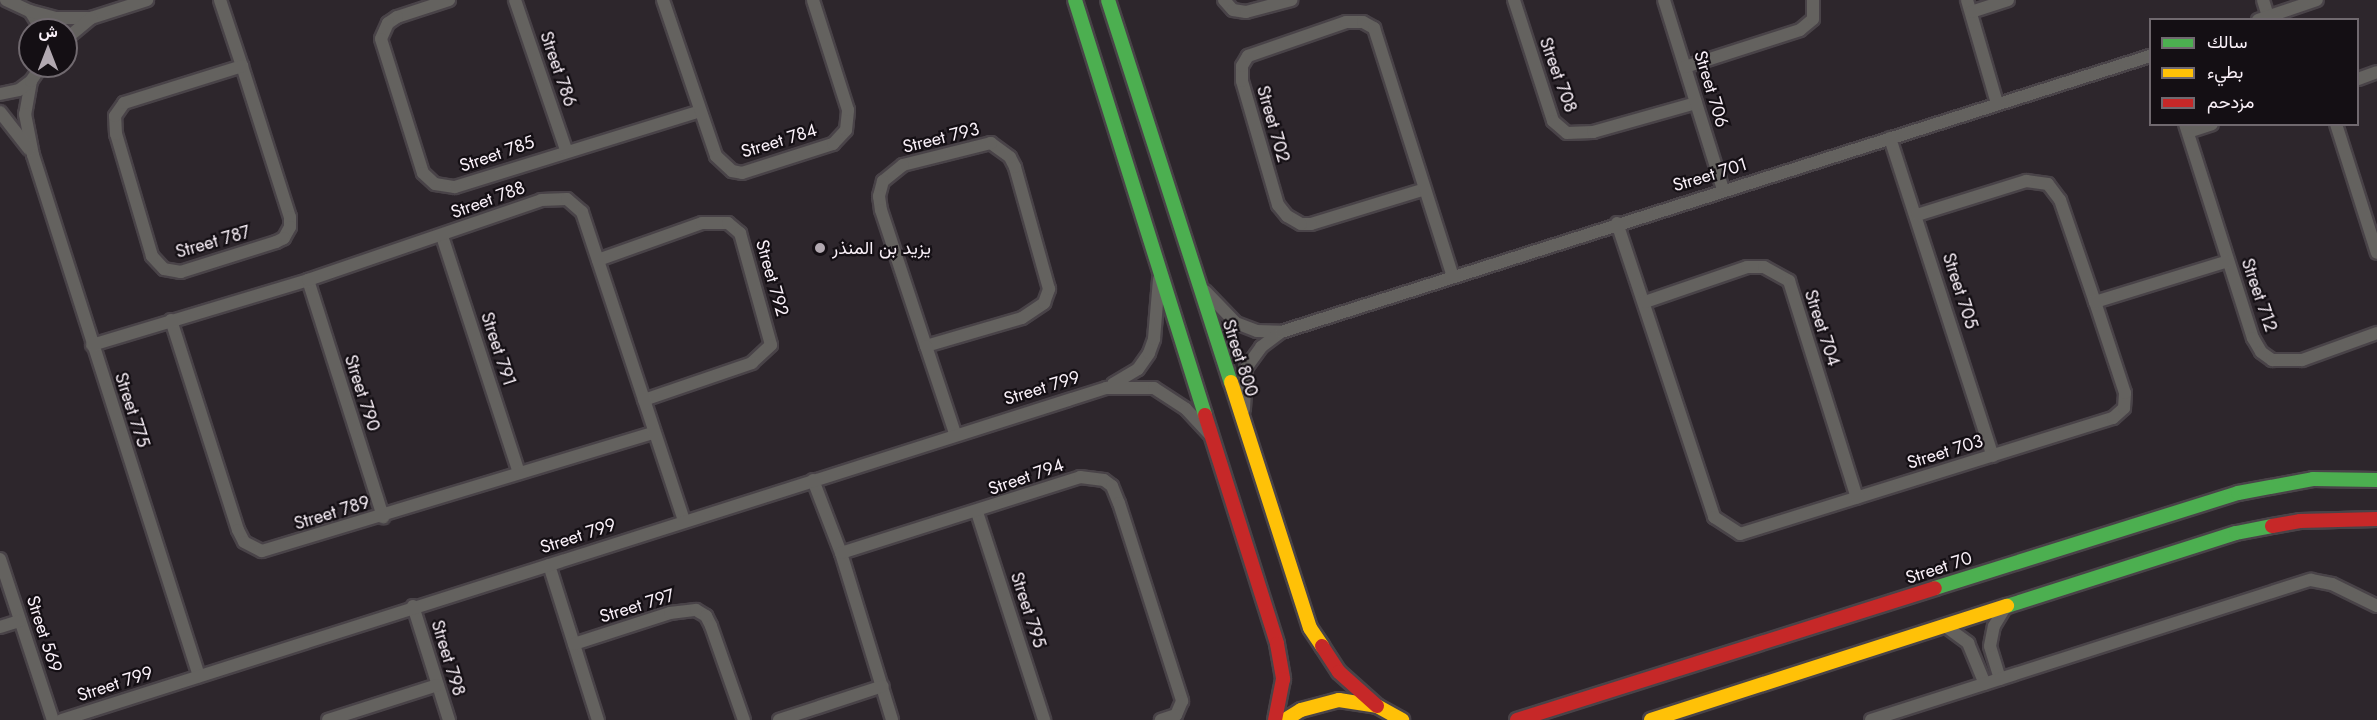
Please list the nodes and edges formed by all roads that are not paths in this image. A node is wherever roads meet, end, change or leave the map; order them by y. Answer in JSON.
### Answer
{"nodes":[{"id":1,"x":6,"y":0,"type":"edge"},
{"id":2,"x":147,"y":0,"type":"edge"},
{"id":3,"x":220,"y":0,"type":"edge"},
{"id":4,"x":449,"y":0,"type":"edge"},
{"id":5,"x":515,"y":0,"type":"edge"},
{"id":6,"x":663,"y":0,"type":"edge"},
{"id":7,"x":813,"y":0,"type":"edge"},
{"id":8,"x":1075,"y":0,"type":"edge"},
{"id":9,"x":1108,"y":0,"type":"edge"},
{"id":10,"x":1224,"y":0,"type":"edge"},
{"id":11,"x":1291,"y":0,"type":"edge"},
{"id":12,"x":1514,"y":0,"type":"edge"},
{"id":13,"x":1664,"y":0,"type":"edge"},
{"id":14,"x":1813,"y":0,"type":"edge"},
{"id":15,"x":2008,"y":0,"type":"edge"},
{"id":16,"x":2263,"y":0,"type":"edge"},
{"id":17,"x":2317,"y":0,"type":"edge"},
{"id":18,"x":24,"y":6,"type":"edge"},
{"id":19,"x":1969,"y":6,"type":"edge"},
{"id":20,"x":91,"y":18,"type":"junction"},
{"id":21,"x":2263,"y":18,"type":"edge"},
{"id":22,"x":78,"y":29,"type":"edge"},
{"id":23,"x":2149,"y":57,"type":"edge"},
{"id":24,"x":242,"y":66,"type":"junction"},
{"id":25,"x":1685,"y":67,"type":"junction"},
{"id":26,"x":2377,"y":72,"type":"edge"},
{"id":27,"x":34,"y":78,"type":"edge"},
{"id":28,"x":2359,"y":80,"type":"edge"},
{"id":29,"x":31,"y":81,"type":"junction"},
{"id":30,"x":0,"y":94,"type":"edge"},
{"id":31,"x":1696,"y":103,"type":"junction"},
{"id":32,"x":1997,"y":103,"type":"junction"},
{"id":33,"x":0,"y":112,"type":"edge"},
{"id":34,"x":698,"y":112,"type":"junction"},
{"id":35,"x":2337,"y":126,"type":"edge"},
{"id":36,"x":2186,"y":128,"type":"edge"},
{"id":37,"x":1890,"y":138,"type":"junction"},
{"id":38,"x":566,"y":150,"type":"junction"},
{"id":39,"x":33,"y":155,"type":"junction"},
{"id":40,"x":1723,"y":189,"type":"junction"},
{"id":41,"x":1422,"y":190,"type":"junction"},
{"id":42,"x":1917,"y":215,"type":"junction"},
{"id":43,"x":1617,"y":223,"type":"junction"},
{"id":44,"x":442,"y":236,"type":"junction"},
{"id":45,"x":2377,"y":253,"type":"edge"},
{"id":46,"x":598,"y":260,"type":"junction"},
{"id":47,"x":2228,"y":261,"type":"junction"},
{"id":48,"x":1160,"y":272,"type":"junction"},
{"id":49,"x":1195,"y":277,"type":"junction"},
{"id":50,"x":1453,"y":277,"type":"junction"},
{"id":51,"x":308,"y":280,"type":"junction"},
{"id":52,"x":1646,"y":302,"type":"junction"},
{"id":53,"x":2095,"y":303,"type":"junction"},
{"id":54,"x":171,"y":320,"type":"junction"},
{"id":55,"x":1281,"y":332,"type":"junction"},
{"id":56,"x":2377,"y":333,"type":"edge"},
{"id":57,"x":92,"y":345,"type":"junction"},
{"id":58,"x":926,"y":346,"type":"junction"},
{"id":59,"x":1106,"y":388,"type":"junction"},
{"id":60,"x":644,"y":400,"type":"junction"},
{"id":61,"x":1244,"y":428,"type":"junction"},
{"id":62,"x":955,"y":433,"type":"junction"},
{"id":63,"x":654,"y":434,"type":"junction"},
{"id":64,"x":1215,"y":442,"type":"junction"},
{"id":65,"x":1993,"y":456,"type":"junction"},
{"id":66,"x":519,"y":473,"type":"junction"},
{"id":67,"x":813,"y":480,"type":"junction"},
{"id":68,"x":2377,"y":480,"type":"edge"},
{"id":69,"x":1857,"y":498,"type":"junction"},
{"id":70,"x":977,"y":512,"type":"junction"},
{"id":71,"x":383,"y":517,"type":"junction"},
{"id":72,"x":2377,"y":519,"type":"edge"},
{"id":73,"x":684,"y":521,"type":"junction"},
{"id":74,"x":841,"y":553,"type":"junction"},
{"id":75,"x":0,"y":559,"type":"edge"},
{"id":76,"x":549,"y":565,"type":"junction"},
{"id":77,"x":413,"y":606,"type":"junction"},
{"id":78,"x":2377,"y":606,"type":"edge"},
{"id":79,"x":2005,"y":608,"type":"junction"},
{"id":80,"x":20,"y":621,"type":"junction"},
{"id":81,"x":1945,"y":626,"type":"junction"},
{"id":82,"x":0,"y":627,"type":"edge"},
{"id":83,"x":574,"y":644,"type":"junction"},
{"id":84,"x":199,"y":676,"type":"junction"},
{"id":85,"x":2000,"y":679,"type":"junction"},
{"id":86,"x":1985,"y":684,"type":"junction"},
{"id":87,"x":438,"y":685,"type":"junction"},
{"id":88,"x":883,"y":686,"type":"junction"},
{"id":89,"x":1377,"y":706,"type":"junction"},
{"id":90,"x":53,"y":720,"type":"edge"},
{"id":91,"x":62,"y":720,"type":"edge"},
{"id":92,"x":328,"y":720,"type":"edge"},
{"id":93,"x":449,"y":720,"type":"edge"},
{"id":94,"x":598,"y":720,"type":"edge"},
{"id":95,"x":744,"y":720,"type":"edge"},
{"id":96,"x":779,"y":720,"type":"edge"},
{"id":97,"x":892,"y":720,"type":"edge"},
{"id":98,"x":1044,"y":720,"type":"edge"},
{"id":99,"x":1161,"y":720,"type":"edge"},
{"id":100,"x":1275,"y":720,"type":"edge"},
{"id":101,"x":1285,"y":720,"type":"edge"},
{"id":102,"x":1402,"y":720,"type":"edge"},
{"id":103,"x":1517,"y":720,"type":"edge"},
{"id":104,"x":1651,"y":720,"type":"edge"},
{"id":105,"x":1871,"y":720,"type":"edge"}],
"edges":[{"from":1,"to":18,"type":"street"},
{"from":2,"to":20,"type":"street"},
{"from":3,"to":24,"type":"street","name":"Street 787"},
{"from":4,"to":38,"type":"street","name":"Street 785"},
{"from":5,"to":38,"type":"street","name":"Street 786"},
{"from":6,"to":34,"type":"street","name":"Street 784"},
{"from":7,"to":34,"type":"street","name":"Street 784"},
{"from":8,"to":48,"type":"main road"},
{"from":9,"to":49,"type":"main road","name":"Street 800"},
{"from":10,"to":11,"type":"street"},
{"from":12,"to":31,"type":"street","name":"Street 708"},
{"from":13,"to":25,"type":"street","name":"Street 706"},
{"from":14,"to":25,"type":"street"},
{"from":15,"to":19,"type":"street"},
{"from":16,"to":21,"type":"street"},
{"from":17,"to":21,"type":"street"},
{"from":18,"to":20,"type":"street"},
{"from":19,"to":32,"type":"street"},
{"from":20,"to":22,"type":"street"},
{"from":23,"to":32,"type":"street","name":"Street 701"},
{"from":24,"to":24,"type":"street","name":"Street 787"},
{"from":25,"to":31,"type":"street","name":"Street 706"},
{"from":26,"to":28,"type":"street"},
{"from":27,"to":29,"type":"street"},
{"from":29,"to":30,"type":"street"},
{"from":29,"to":39,"type":"street","name":"Street 775"},
{"from":31,"to":40,"type":"street","name":"Street 706"},
{"from":32,"to":37,"type":"street","name":"Street 701"},
{"from":33,"to":39,"type":"street","name":"Street 775"},
{"from":34,"to":38,"type":"street","name":"Street 785"},
{"from":35,"to":45,"type":"street"},
{"from":36,"to":47,"type":"street","name":"Street 712"},
{"from":37,"to":40,"type":"street","name":"Street 701"},
{"from":37,"to":42,"type":"street","name":"Street 705"},
{"from":39,"to":57,"type":"street","name":"Street 775"},
{"from":40,"to":43,"type":"street","name":"Street 701"},
{"from":41,"to":41,"type":"street","name":"Street 702"},
{"from":41,"to":50,"type":"street","name":"Street 702"},
{"from":42,"to":53,"type":"street","name":"Street 703"},
{"from":42,"to":65,"type":"street","name":"Street 705"},
{"from":43,"to":50,"type":"street","name":"Street 701"},
{"from":43,"to":52,"type":"street","name":"Street 703"},
{"from":44,"to":46,"type":"street","name":"Street 788"},
{"from":44,"to":51,"type":"street","name":"Street 788"},
{"from":44,"to":66,"type":"street","name":"Street 791"},
{"from":46,"to":60,"type":"street","name":"Street 788"},
{"from":46,"to":60,"type":"street","name":"Street 792"},
{"from":47,"to":53,"type":"street"},
{"from":47,"to":56,"type":"street","name":"Street 712"},
{"from":48,"to":59,"type":"street","name":"Street 799"},
{"from":48,"to":64,"type":"main road"},
{"from":49,"to":55,"type":"street","name":"Street 701"},
{"from":49,"to":61,"type":"main road","name":"Street 800"},
{"from":50,"to":55,"type":"street","name":"Street 701"},
{"from":51,"to":54,"type":"street","name":"Street 788"},
{"from":51,"to":71,"type":"street","name":"Street 790"},
{"from":52,"to":69,"type":"street","name":"Street 703"},
{"from":52,"to":69,"type":"street","name":"Street 704"},
{"from":53,"to":65,"type":"street","name":"Street 703"},
{"from":54,"to":57,"type":"street","name":"Street 788"},
{"from":54,"to":71,"type":"street","name":"Street 789"},
{"from":55,"to":61,"type":"street","name":"Street 701"},
{"from":57,"to":84,"type":"street","name":"Street 775"},
{"from":58,"to":58,"type":"street","name":"Street 793"},
{"from":58,"to":62,"type":"street","name":"Street 793"},
{"from":59,"to":62,"type":"street","name":"Street 799"},
{"from":59,"to":64,"type":"street","name":"Street 799"},
{"from":60,"to":63,"type":"street","name":"Street 788"},
{"from":61,"to":89,"type":"main road","name":"Street 800"},
{"from":62,"to":67,"type":"street","name":"Street 799"},
{"from":63,"to":66,"type":"street","name":"Street 789"},
{"from":63,"to":73,"type":"street","name":"Street 788"},
{"from":64,"to":100,"type":"main road"},
{"from":65,"to":69,"type":"street","name":"Street 703"},
{"from":66,"to":71,"type":"street","name":"Street 789"},
{"from":67,"to":73,"type":"street","name":"Street 799"},
{"from":67,"to":74,"type":"street"},
{"from":68,"to":103,"type":"main road","name":"Street 70"},
{"from":70,"to":74,"type":"street","name":"Street 794"},
{"from":70,"to":98,"type":"street","name":"Street 795"},
{"from":70,"to":99,"type":"street","name":"Street 794"},
{"from":72,"to":79,"type":"main road"},
{"from":73,"to":76,"type":"street","name":"Street 799"},
{"from":74,"to":88,"type":"street"},
{"from":75,"to":80,"type":"street","name":"Street 569"},
{"from":76,"to":77,"type":"street","name":"Street 799"},
{"from":76,"to":83,"type":"street"},
{"from":77,"to":84,"type":"street","name":"Street 799"},
{"from":77,"to":87,"type":"street","name":"Street 798"},
{"from":78,"to":85,"type":"street"},
{"from":79,"to":81,"type":"main road"},
{"from":79,"to":85,"type":"street"},
{"from":80,"to":82,"type":"street"},
{"from":80,"to":90,"type":"street","name":"Street 569"},
{"from":81,"to":86,"type":"street"},
{"from":81,"to":104,"type":"main road"},
{"from":83,"to":94,"type":"street"},
{"from":83,"to":95,"type":"street","name":"Street 797"},
{"from":84,"to":91,"type":"street","name":"Street 799"},
{"from":85,"to":86,"type":"street"},
{"from":86,"to":105,"type":"street"},
{"from":87,"to":92,"type":"street"},
{"from":87,"to":93,"type":"street","name":"Street 798"},
{"from":88,"to":96,"type":"street"},
{"from":88,"to":97,"type":"street"},
{"from":89,"to":101,"type":"main road"},
{"from":89,"to":102,"type":"main road"}]}
